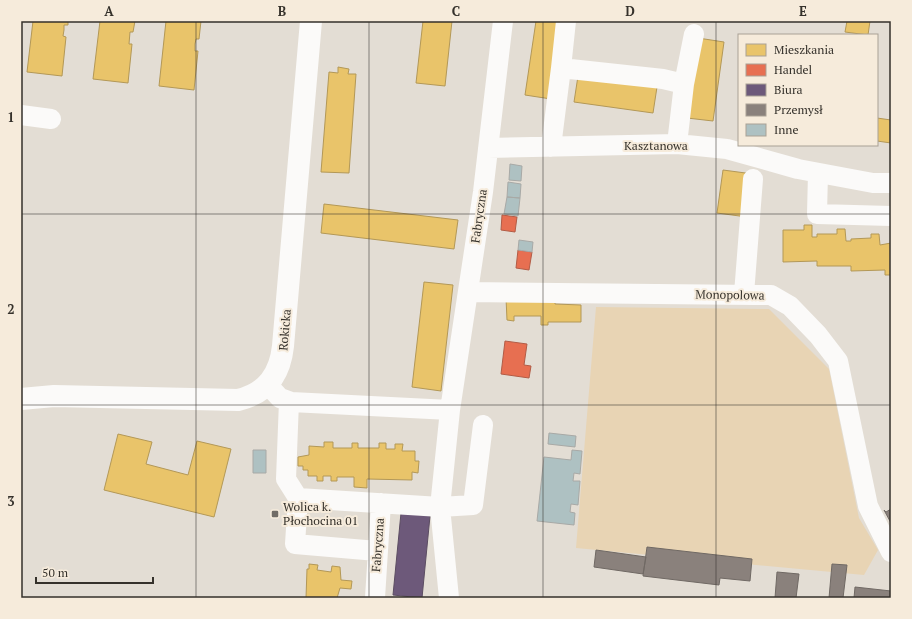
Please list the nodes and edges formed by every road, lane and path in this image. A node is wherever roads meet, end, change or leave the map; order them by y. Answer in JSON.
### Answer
{"nodes":[{"id":1,"x":311,"y":21,"type":"edge"},
{"id":2,"x":504,"y":21,"type":"edge"},
{"id":3,"x":566,"y":21,"type":"edge"},
{"id":4,"x":694,"y":34,"type":"dead end"},
{"id":5,"x":561,"y":68,"type":"junction"},
{"id":6,"x":684,"y":84,"type":"junction"},
{"id":7,"x":21,"y":115,"type":"edge"},
{"id":8,"x":51,"y":119,"type":"dead end"},
{"id":9,"x":677,"y":144,"type":"junction"},
{"id":10,"x":551,"y":147,"type":"junction"},
{"id":11,"x":488,"y":148,"type":"junction"},
{"id":12,"x":818,"y":173,"type":"junction"},
{"id":13,"x":753,"y":179,"type":"dead end"},
{"id":14,"x":891,"y":183,"type":"edge"},
{"id":15,"x":891,"y":216,"type":"edge"},
{"id":16,"x":469,"y":292,"type":"junction"},
{"id":17,"x":744,"y":294,"type":"junction"},
{"id":18,"x":267,"y":384,"type":"junction"},
{"id":19,"x":21,"y":399,"type":"edge"},
{"id":20,"x":288,"y":401,"type":"junction"},
{"id":21,"x":450,"y":410,"type":"junction"},
{"id":22,"x":483,"y":425,"type":"dead end"},
{"id":23,"x":298,"y":498,"type":"junction"},
{"id":24,"x":381,"y":503,"type":"junction"},
{"id":25,"x":440,"y":507,"type":"junction"},
{"id":26,"x":377,"y":551,"type":"junction"},
{"id":27,"x":891,"y":552,"type":"edge"},
{"id":28,"x":374,"y":598,"type":"edge"},
{"id":29,"x":448,"y":598,"type":"edge"}],
"edges":[{"from":1,"to":18,"type":"main road","name":"Rokicka"},
{"from":2,"to":11,"type":"street","name":"Fabryczna"},
{"from":3,"to":5,"type":"street"},
{"from":4,"to":6,"type":"street"},
{"from":5,"to":6,"type":"street"},
{"from":5,"to":10,"type":"street"},
{"from":6,"to":9,"type":"street"},
{"from":7,"to":8,"type":"street"},
{"from":9,"to":10,"type":"street","name":"Kasztanowa"},
{"from":9,"to":12,"type":"street","name":"Kasztanowa"},
{"from":10,"to":11,"type":"street","name":"Kasztanowa"},
{"from":11,"to":16,"type":"street","name":"Fabryczna"},
{"from":12,"to":14,"type":"street","name":"Kasztanowa"},
{"from":12,"to":15,"type":"street"},
{"from":13,"to":17,"type":"street"},
{"from":16,"to":17,"type":"street","name":"Monopolowa"},
{"from":16,"to":21,"type":"street","name":"Fabryczna"},
{"from":17,"to":27,"type":"street","name":"Monopolowa"},
{"from":18,"to":19,"type":"main road","name":"Rokicka"},
{"from":18,"to":20,"type":"street"},
{"from":20,"to":21,"type":"street"},
{"from":20,"to":23,"type":"street"},
{"from":21,"to":25,"type":"street","name":"Fabryczna"},
{"from":22,"to":25,"type":"street"},
{"from":23,"to":24,"type":"street"},
{"from":23,"to":26,"type":"street"},
{"from":24,"to":25,"type":"street","name":"Fabryczna"},
{"from":24,"to":26,"type":"street","name":"Fabryczna"},
{"from":25,"to":29,"type":"street"},
{"from":26,"to":28,"type":"street","name":"Fabryczna"}]}
